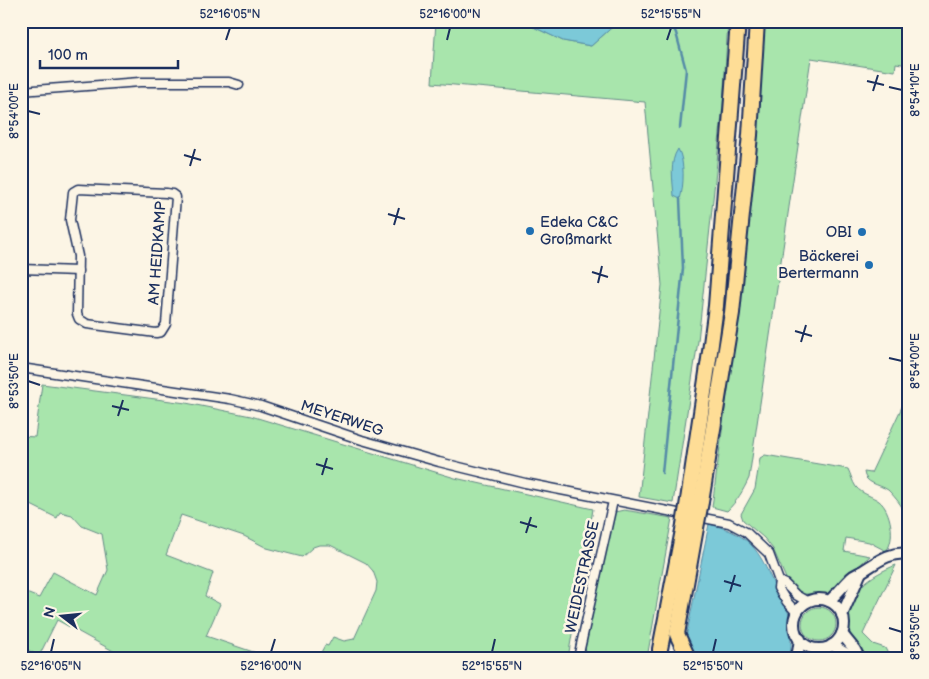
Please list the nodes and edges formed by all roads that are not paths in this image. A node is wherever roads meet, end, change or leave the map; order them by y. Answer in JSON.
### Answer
{"nodes":[{"id":1,"x":738,"y":21,"type":"edge"},
{"id":2,"x":756,"y":21,"type":"edge"},
{"id":3,"x":240,"y":85,"type":"dead end"},
{"id":4,"x":21,"y":91,"type":"edge"},
{"id":5,"x":21,"y":269,"type":"edge"},
{"id":6,"x":78,"y":271,"type":"junction"},
{"id":7,"x":21,"y":368,"type":"edge"},
{"id":8,"x":613,"y":501,"type":"junction"},
{"id":9,"x":694,"y":501,"type":"junction"},
{"id":10,"x":690,"y":527,"type":"junction"},
{"id":11,"x":908,"y":554,"type":"edge"},
{"id":12,"x":861,"y":572,"type":"junction"},
{"id":13,"x":780,"y":581,"type":"junction"},
{"id":14,"x":829,"y":601,"type":"junction"},
{"id":15,"x":808,"y":602,"type":"junction"},
{"id":16,"x":797,"y":613,"type":"junction"},
{"id":17,"x":842,"y":615,"type":"junction"},
{"id":18,"x":842,"y":634,"type":"junction"},
{"id":19,"x":800,"y":639,"type":"junction"},
{"id":20,"x":832,"y":645,"type":"junction"},
{"id":21,"x":819,"y":649,"type":"junction"},
{"id":22,"x":578,"y":658,"type":"edge"},
{"id":23,"x":660,"y":658,"type":"edge"},
{"id":24,"x":688,"y":658,"type":"edge"},
{"id":25,"x":795,"y":658,"type":"edge"},
{"id":26,"x":811,"y":658,"type":"edge"},
{"id":27,"x":853,"y":658,"type":"edge"},
{"id":28,"x":859,"y":658,"type":"edge"}],
"edges":[{"from":1,"to":9,"type":"highway"},
{"from":2,"to":9,"type":"highway"},
{"from":3,"to":4,"type":"street"},
{"from":5,"to":6,"type":"street"},
{"from":6,"to":6,"type":"street","name":"AM HEIDKAMP"},
{"from":7,"to":8,"type":"street","name":"MEYERWEG"},
{"from":8,"to":13,"type":"street","name":"MEYERWEG"},
{"from":8,"to":22,"type":"street","name":"WEIDESTRASSE"},
{"from":9,"to":10,"type":"highway","bridge":true},
{"from":10,"to":23,"type":"highway"},
{"from":10,"to":24,"type":"highway"},
{"from":11,"to":12,"type":"street"},
{"from":12,"to":14,"type":"street"},
{"from":12,"to":17,"type":"street"},
{"from":13,"to":15,"type":"street"},
{"from":13,"to":16,"type":"street","name":"MEYERWEG"},
{"from":14,"to":15,"type":"street"},
{"from":14,"to":17,"type":"street"},
{"from":15,"to":16,"type":"street"},
{"from":16,"to":19,"type":"street"},
{"from":17,"to":18,"type":"street"},
{"from":18,"to":20,"type":"street"},
{"from":18,"to":28,"type":"street"},
{"from":19,"to":21,"type":"street"},
{"from":19,"to":25,"type":"street"},
{"from":20,"to":21,"type":"street"},
{"from":20,"to":27,"type":"street"},
{"from":21,"to":26,"type":"street"}]}
